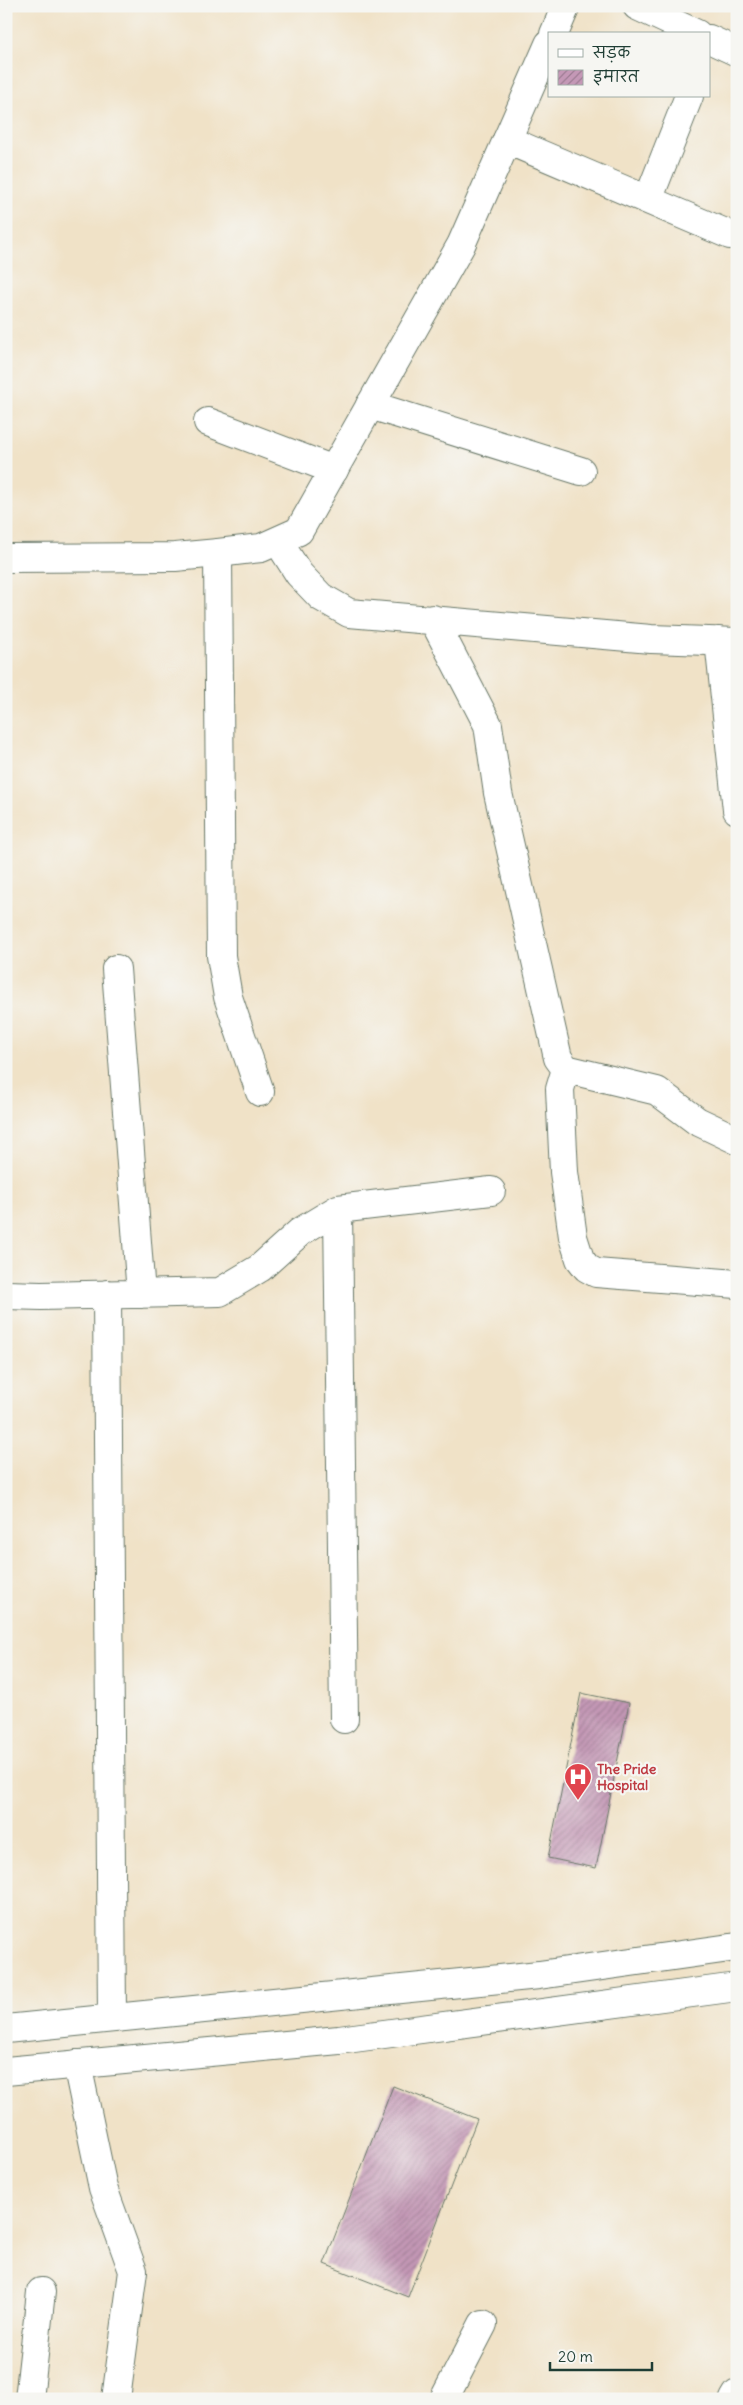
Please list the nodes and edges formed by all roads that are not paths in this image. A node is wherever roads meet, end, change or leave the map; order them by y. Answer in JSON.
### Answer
{"nodes":[{"id":1,"x":566,"y":6,"type":"edge"},
{"id":2,"x":637,"y":6,"type":"edge"},
{"id":3,"x":555,"y":32,"type":"edge"},
{"id":4,"x":692,"y":32,"type":"edge"},
{"id":5,"x":710,"y":40,"type":"edge"},
{"id":6,"x":548,"y":46,"type":"edge"},
{"id":7,"x":737,"y":52,"type":"edge"},
{"id":8,"x":688,"y":98,"type":"edge"},
{"id":9,"x":507,"y":140,"type":"junction"},
{"id":10,"x":648,"y":200,"type":"junction"},
{"id":11,"x":730,"y":236,"type":"dead end"},
{"id":12,"x":370,"y":405,"type":"junction"},
{"id":13,"x":208,"y":422,"type":"dead end"},
{"id":14,"x":334,"y":470,"type":"junction"},
{"id":15,"x":581,"y":471,"type":"dead end"},
{"id":16,"x":278,"y":541,"type":"junction"},
{"id":17,"x":218,"y":553,"type":"junction"},
{"id":18,"x":6,"y":558,"type":"edge"},
{"id":19,"x":434,"y":619,"type":"junction"},
{"id":20,"x":728,"y":642,"type":"edge"},
{"id":21,"x":737,"y":810,"type":"edge"},
{"id":22,"x":116,"y":969,"type":"dead end"},
{"id":23,"x":566,"y":1069,"type":"junction"},
{"id":24,"x":260,"y":1092,"type":"dead end"},
{"id":25,"x":737,"y":1140,"type":"edge"},
{"id":26,"x":491,"y":1191,"type":"dead end"},
{"id":27,"x":338,"y":1208,"type":"junction"},
{"id":28,"x":737,"y":1284,"type":"edge"},
{"id":29,"x":107,"y":1294,"type":"junction"},
{"id":30,"x":141,"y":1294,"type":"junction"},
{"id":31,"x":6,"y":1295,"type":"edge"},
{"id":32,"x":344,"y":1719,"type":"dead end"},
{"id":33,"x":737,"y":1947,"type":"edge"},
{"id":34,"x":539,"y":1975,"type":"junction"},
{"id":35,"x":737,"y":1987,"type":"edge"},
{"id":36,"x":545,"y":2013,"type":"junction"},
{"id":37,"x":112,"y":2017,"type":"junction"},
{"id":38,"x":6,"y":2029,"type":"edge"},
{"id":39,"x":77,"y":2064,"type":"junction"},
{"id":40,"x":6,"y":2072,"type":"edge"},
{"id":41,"x":41,"y":2292,"type":"dead end"},
{"id":42,"x":483,"y":2324,"type":"dead end"},
{"id":43,"x":737,"y":2394,"type":"edge"},
{"id":44,"x":29,"y":2399,"type":"edge"},
{"id":45,"x":116,"y":2399,"type":"edge"},
{"id":46,"x":444,"y":2399,"type":"edge"},
{"id":47,"x":734,"y":2399,"type":"edge"}],
"edges":[{"from":1,"to":3,"type":"street"},
{"from":2,"to":4,"type":"street"},
{"from":5,"to":7,"type":"street"},
{"from":6,"to":9,"type":"street"},
{"from":8,"to":10,"type":"street"},
{"from":9,"to":10,"type":"street"},
{"from":9,"to":12,"type":"street"},
{"from":10,"to":11,"type":"street"},
{"from":12,"to":14,"type":"street"},
{"from":12,"to":15,"type":"street"},
{"from":13,"to":14,"type":"street"},
{"from":14,"to":16,"type":"street"},
{"from":16,"to":17,"type":"street"},
{"from":16,"to":19,"type":"street"},
{"from":17,"to":18,"type":"street"},
{"from":17,"to":24,"type":"street"},
{"from":19,"to":20,"type":"street"},
{"from":19,"to":23,"type":"street"},
{"from":20,"to":21,"type":"street"},
{"from":22,"to":30,"type":"street"},
{"from":23,"to":25,"type":"street"},
{"from":23,"to":28,"type":"street"},
{"from":26,"to":27,"type":"street"},
{"from":27,"to":30,"type":"street"},
{"from":27,"to":32,"type":"street"},
{"from":29,"to":30,"type":"street"},
{"from":29,"to":31,"type":"street"},
{"from":29,"to":37,"type":"street"},
{"from":33,"to":34,"type":"street"},
{"from":34,"to":36,"type":"street"},
{"from":34,"to":37,"type":"street"},
{"from":35,"to":36,"type":"street"},
{"from":36,"to":39,"type":"street"},
{"from":37,"to":38,"type":"street"},
{"from":39,"to":40,"type":"street"},
{"from":39,"to":45,"type":"street"},
{"from":41,"to":44,"type":"street"},
{"from":42,"to":46,"type":"street"},
{"from":43,"to":47,"type":"street"}]}
